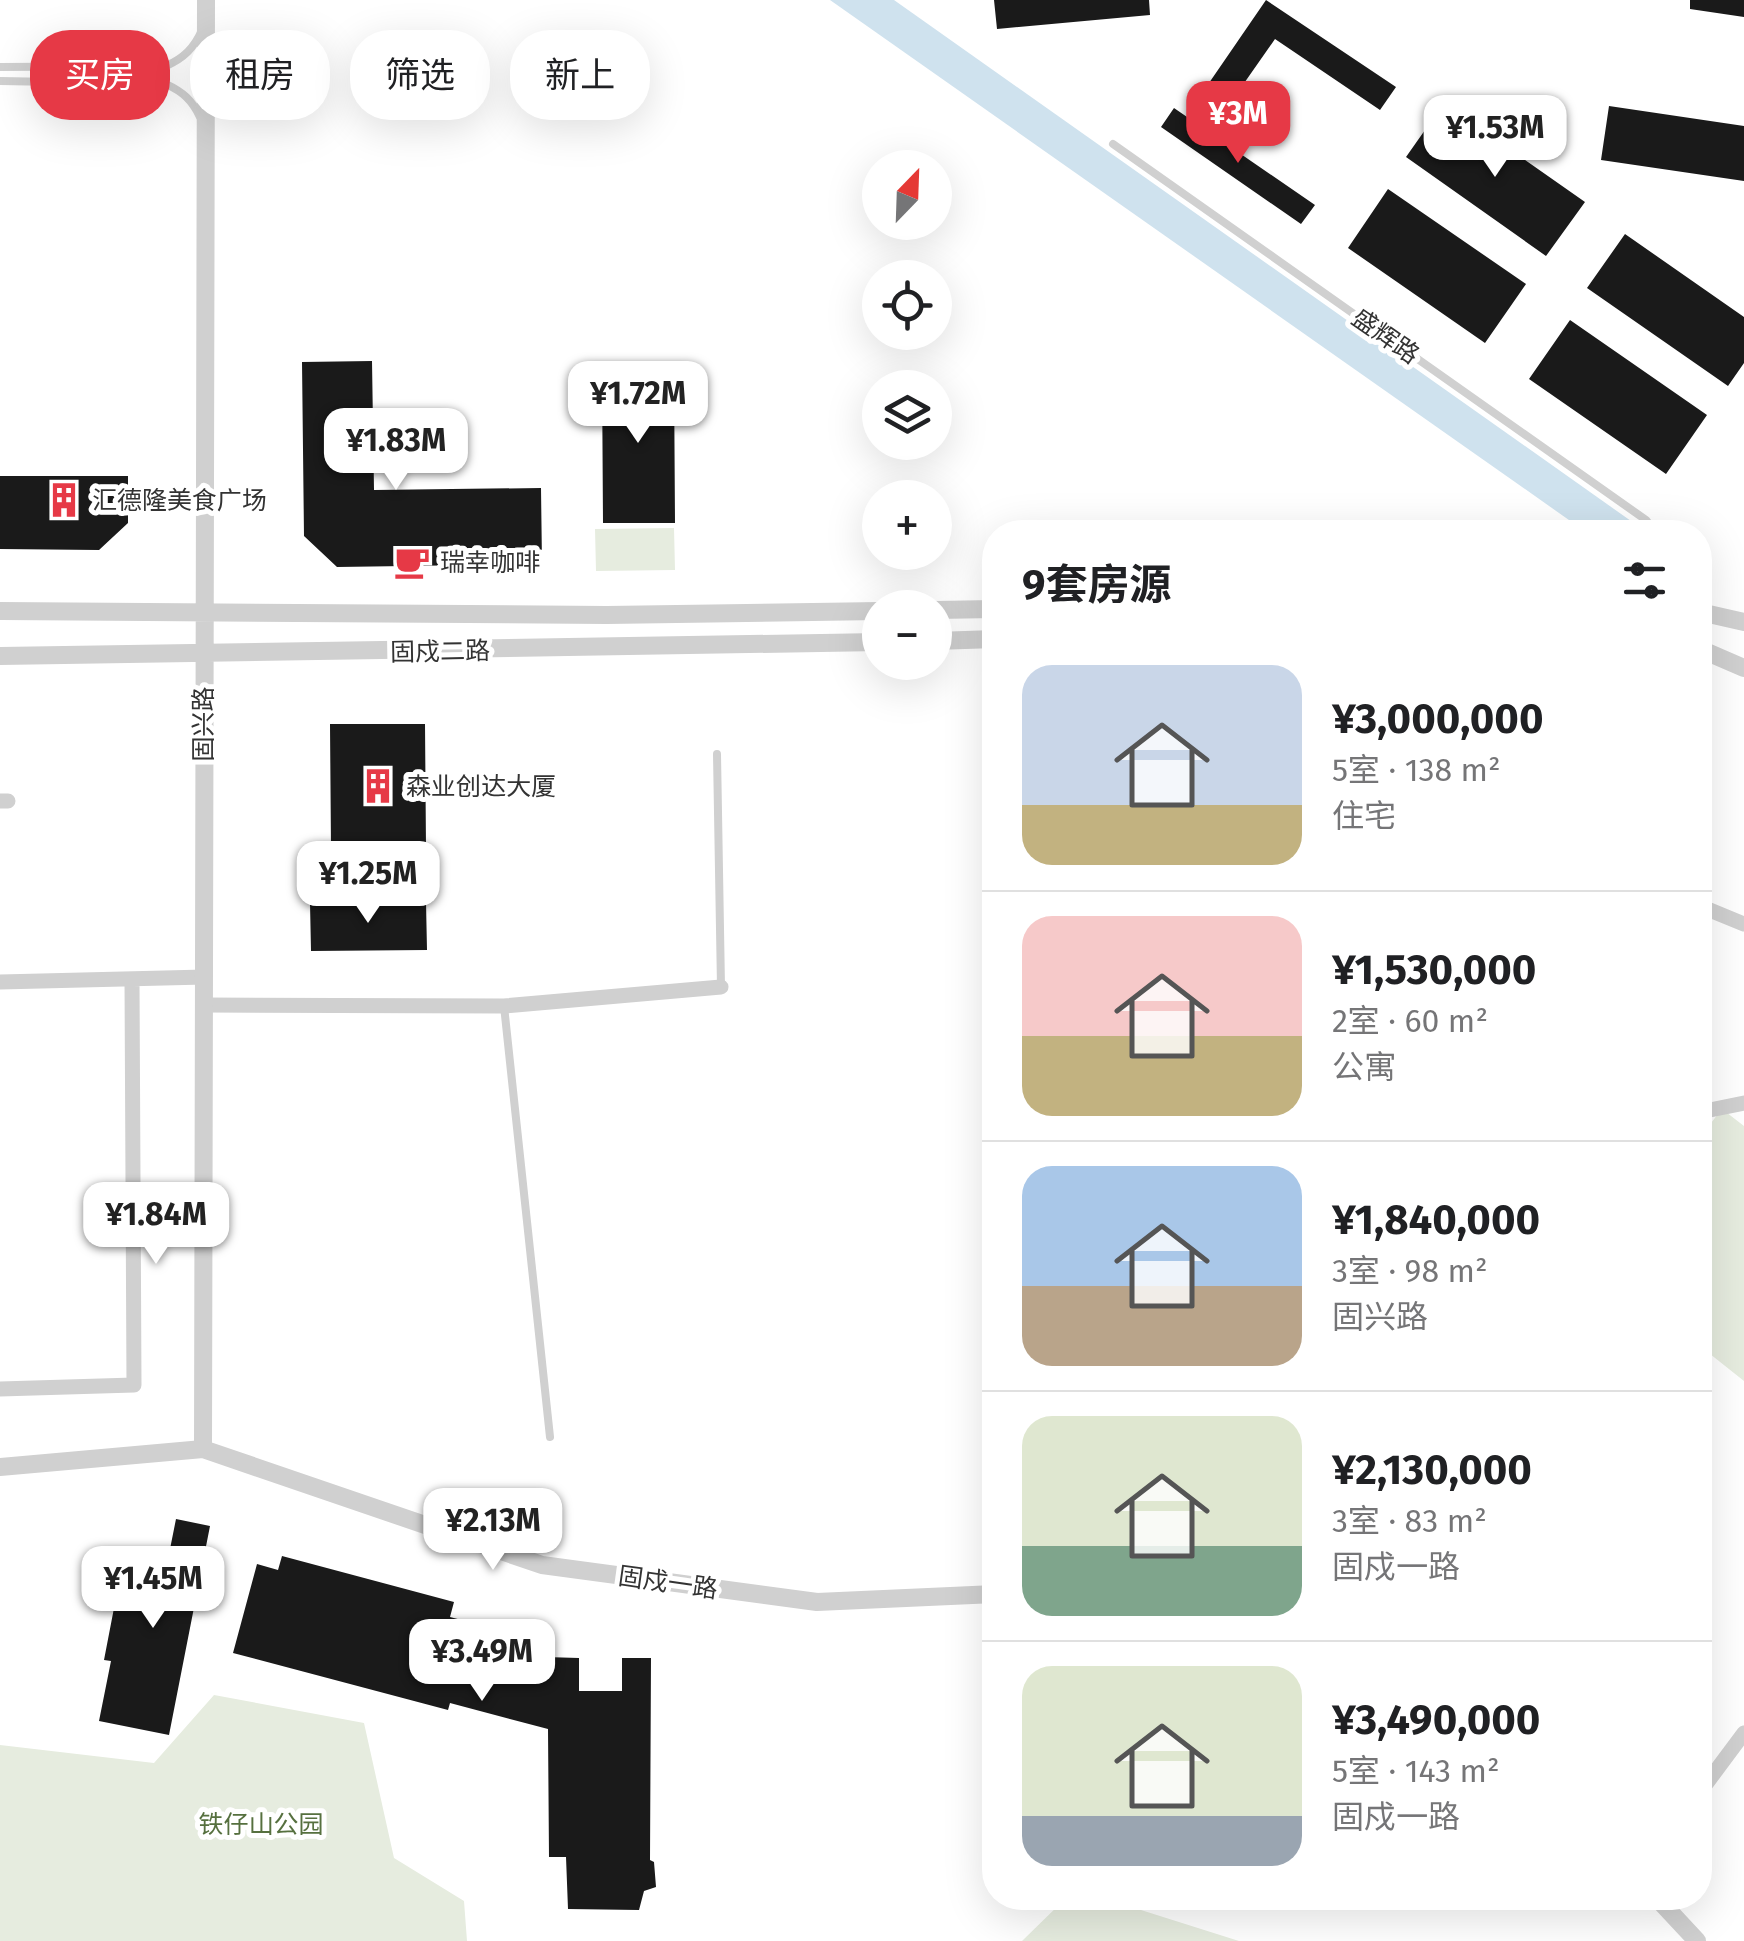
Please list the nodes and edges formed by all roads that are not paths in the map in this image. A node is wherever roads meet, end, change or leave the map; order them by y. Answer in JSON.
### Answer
{"nodes":[{"id":1,"x":206,"y":8,"type":"edge"},
{"id":2,"x":0,"y":67,"type":"edge"},
{"id":3,"x":0,"y":81,"type":"edge"},
{"id":4,"x":204,"y":138,"type":"junction"},
{"id":5,"x":1112,"y":144,"type":"dead end"},
{"id":6,"x":1646,"y":520,"type":"edge"},
{"id":7,"x":982,"y":609,"type":"edge"},
{"id":8,"x":202,"y":610,"type":"junction"},
{"id":9,"x":862,"y":610,"type":"edge"},
{"id":10,"x":952,"y":610,"type":"edge"},
{"id":11,"x":0,"y":612,"type":"edge"},
{"id":12,"x":1712,"y":615,"type":"edge"},
{"id":13,"x":1744,"y":622,"type":"edge"},
{"id":14,"x":982,"y":640,"type":"edge"},
{"id":15,"x":952,"y":641,"type":"edge"},
{"id":16,"x":862,"y":642,"type":"edge"},
{"id":17,"x":202,"y":654,"type":"junction"},
{"id":18,"x":1712,"y":654,"type":"edge"},
{"id":19,"x":0,"y":656,"type":"edge"},
{"id":20,"x":1744,"y":668,"type":"edge"},
{"id":21,"x":717,"y":754,"type":"dead end"},
{"id":22,"x":1712,"y":911,"type":"edge"},
{"id":23,"x":1744,"y":924,"type":"edge"},
{"id":24,"x":205,"y":977,"type":"junction"},
{"id":25,"x":132,"y":980,"type":"junction"},
{"id":26,"x":0,"y":982,"type":"edge"},
{"id":27,"x":721,"y":987,"type":"joint"},
{"id":28,"x":204,"y":1005,"type":"junction"},
{"id":29,"x":504,"y":1006,"type":"junction"},
{"id":30,"x":1744,"y":1103,"type":"edge"},
{"id":31,"x":1712,"y":1110,"type":"edge"},
{"id":32,"x":204,"y":1208,"type":"junction"},
{"id":33,"x":133,"y":1214,"type":"junction"},
{"id":34,"x":0,"y":1389,"type":"edge"},
{"id":35,"x":550,"y":1437,"type":"dead end"},
{"id":36,"x":203,"y":1449,"type":"junction"},
{"id":37,"x":0,"y":1466,"type":"edge"},
{"id":38,"x":982,"y":1595,"type":"edge"},
{"id":39,"x":1744,"y":1733,"type":"edge"},
{"id":40,"x":1712,"y":1776,"type":"edge"},
{"id":41,"x":1669,"y":1910,"type":"edge"},
{"id":42,"x":1696,"y":1941,"type":"edge"}],
"edges":[{"from":1,"to":2,"type":"lane"},
{"from":1,"to":4,"type":"street","name":"固兴路"},
{"from":3,"to":4,"type":"lane"},
{"from":4,"to":8,"type":"street","name":"固兴路"},
{"from":5,"to":6,"type":"lane","name":"盛辉路"},
{"from":7,"to":10,"type":"street"},
{"from":8,"to":9,"type":"street","name":"固戍二路"},
{"from":8,"to":11,"type":"street","name":"固戍二路"},
{"from":8,"to":17,"type":"street","name":"固兴路"},
{"from":12,"to":13,"type":"street"},
{"from":14,"to":15,"type":"street"},
{"from":16,"to":17,"type":"street","name":"固戍二路"},
{"from":17,"to":19,"type":"street","name":"固戍二路"},
{"from":17,"to":24,"type":"street","name":"固兴路"},
{"from":18,"to":20,"type":"street"},
{"from":21,"to":27,"type":"lane"},
{"from":22,"to":23,"type":"street"},
{"from":24,"to":25,"type":"street"},
{"from":24,"to":28,"type":"street","name":"固兴路"},
{"from":25,"to":26,"type":"street"},
{"from":25,"to":33,"type":"street"},
{"from":27,"to":29,"type":"street"},
{"from":28,"to":29,"type":"street"},
{"from":28,"to":32,"type":"street","name":"固兴路"},
{"from":29,"to":35,"type":"lane"},
{"from":30,"to":31,"type":"street"},
{"from":32,"to":33,"type":"street"},
{"from":32,"to":36,"type":"street","name":"固兴路"},
{"from":33,"to":34,"type":"street"},
{"from":36,"to":37,"type":"street","name":"固戍一路"},
{"from":36,"to":38,"type":"street","name":"固戍一路"},
{"from":39,"to":40,"type":"street"},
{"from":41,"to":42,"type":"street"}]}
